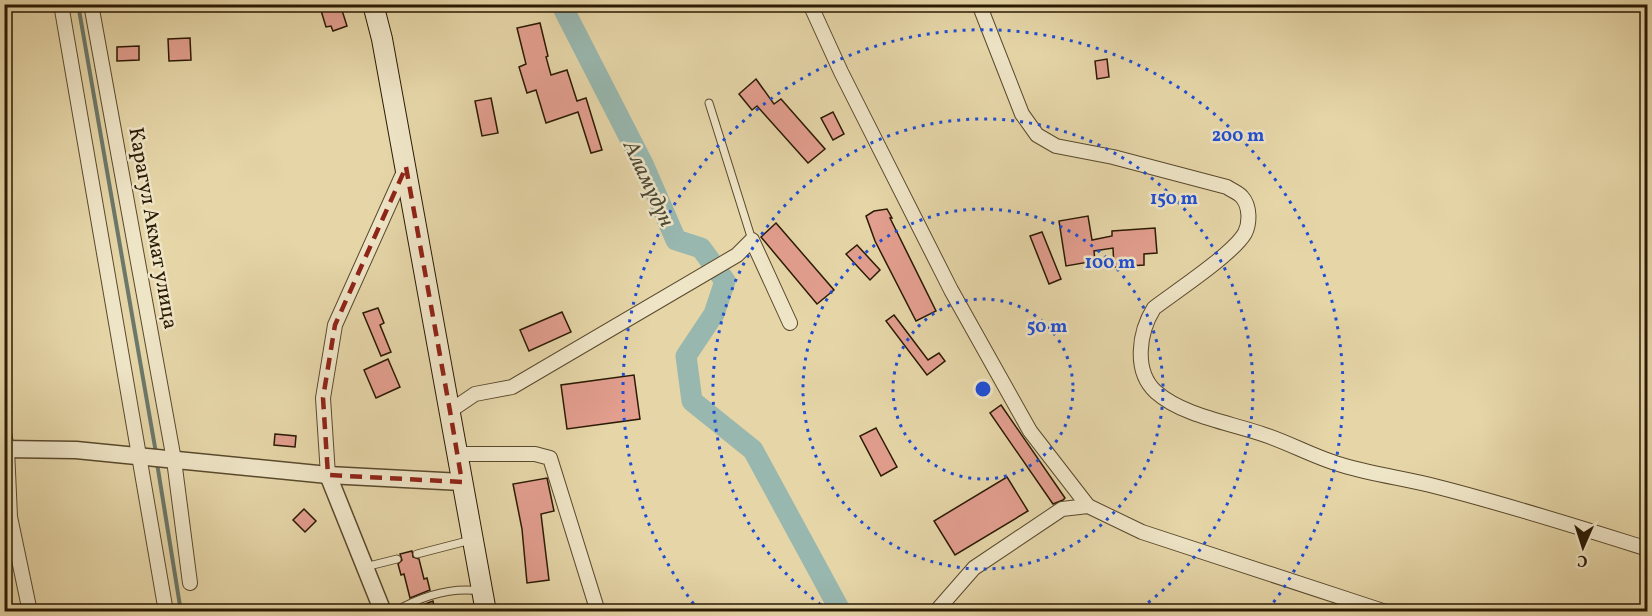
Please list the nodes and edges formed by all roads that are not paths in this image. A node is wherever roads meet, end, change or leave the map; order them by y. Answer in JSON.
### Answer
{"nodes":[{"id":1,"x":61,"y":4,"type":"edge"},
{"id":2,"x":91,"y":4,"type":"edge"},
{"id":3,"x":373,"y":4,"type":"edge"},
{"id":4,"x":810,"y":4,"type":"edge"},
{"id":5,"x":979,"y":4,"type":"edge"},
{"id":6,"x":709,"y":103,"type":"dead end"},
{"id":7,"x":406,"y":167,"type":"junction"},
{"id":8,"x":752,"y":240,"type":"junction"},
{"id":9,"x":790,"y":322,"type":"dead end"},
{"id":10,"x":450,"y":411,"type":"junction"},
{"id":11,"x":6,"y":444,"type":"edge"},
{"id":12,"x":458,"y":454,"type":"junction"},
{"id":13,"x":143,"y":456,"type":"junction"},
{"id":14,"x":170,"y":460,"type":"junction"},
{"id":15,"x":328,"y":475,"type":"junction"},
{"id":16,"x":462,"y":482,"type":"junction"},
{"id":17,"x":1088,"y":506,"type":"junction"},
{"id":18,"x":473,"y":539,"type":"junction"},
{"id":19,"x":1647,"y":549,"type":"edge"},
{"id":20,"x":417,"y":554,"type":"dead end"},
{"id":21,"x":397,"y":559,"type":"dead end"},
{"id":22,"x":365,"y":567,"type":"junction"},
{"id":23,"x":190,"y":583,"type":"dead end"},
{"id":24,"x":482,"y":591,"type":"junction"},
{"id":25,"x":30,"y":612,"type":"edge"},
{"id":26,"x":166,"y":612,"type":"edge"},
{"id":27,"x":383,"y":612,"type":"edge"},
{"id":28,"x":394,"y":612,"type":"edge"},
{"id":29,"x":486,"y":612,"type":"edge"},
{"id":30,"x":598,"y":612,"type":"edge"},
{"id":31,"x":938,"y":612,"type":"edge"},
{"id":32,"x":1386,"y":612,"type":"edge"}],
"edges":[{"from":1,"to":13,"type":"street"},
{"from":2,"to":14,"type":"street","name":"Карагул Акмат улица"},
{"from":3,"to":7,"type":"main road"},
{"from":4,"to":17,"type":"street"},
{"from":5,"to":19,"type":"street"},
{"from":6,"to":8,"type":"lane"},
{"from":7,"to":10,"type":"main road"},
{"from":7,"to":15,"type":"street"},
{"from":8,"to":9,"type":"street"},
{"from":8,"to":10,"type":"street"},
{"from":10,"to":12,"type":"main road"},
{"from":11,"to":13,"type":"street"},
{"from":11,"to":25,"type":"street"},
{"from":12,"to":16,"type":"main road"},
{"from":12,"to":30,"type":"street"},
{"from":13,"to":14,"type":"street"},
{"from":13,"to":26,"type":"street"},
{"from":14,"to":15,"type":"street"},
{"from":14,"to":23,"type":"street","name":"Карагул Акмат улица"},
{"from":15,"to":16,"type":"street"},
{"from":15,"to":22,"type":"street"},
{"from":16,"to":18,"type":"main road"},
{"from":17,"to":31,"type":"street"},
{"from":17,"to":32,"type":"street"},
{"from":18,"to":20,"type":"lane"},
{"from":18,"to":24,"type":"main road"},
{"from":21,"to":22,"type":"lane"},
{"from":22,"to":27,"type":"street"},
{"from":24,"to":28,"type":"lane"},
{"from":24,"to":29,"type":"main road"}]}
